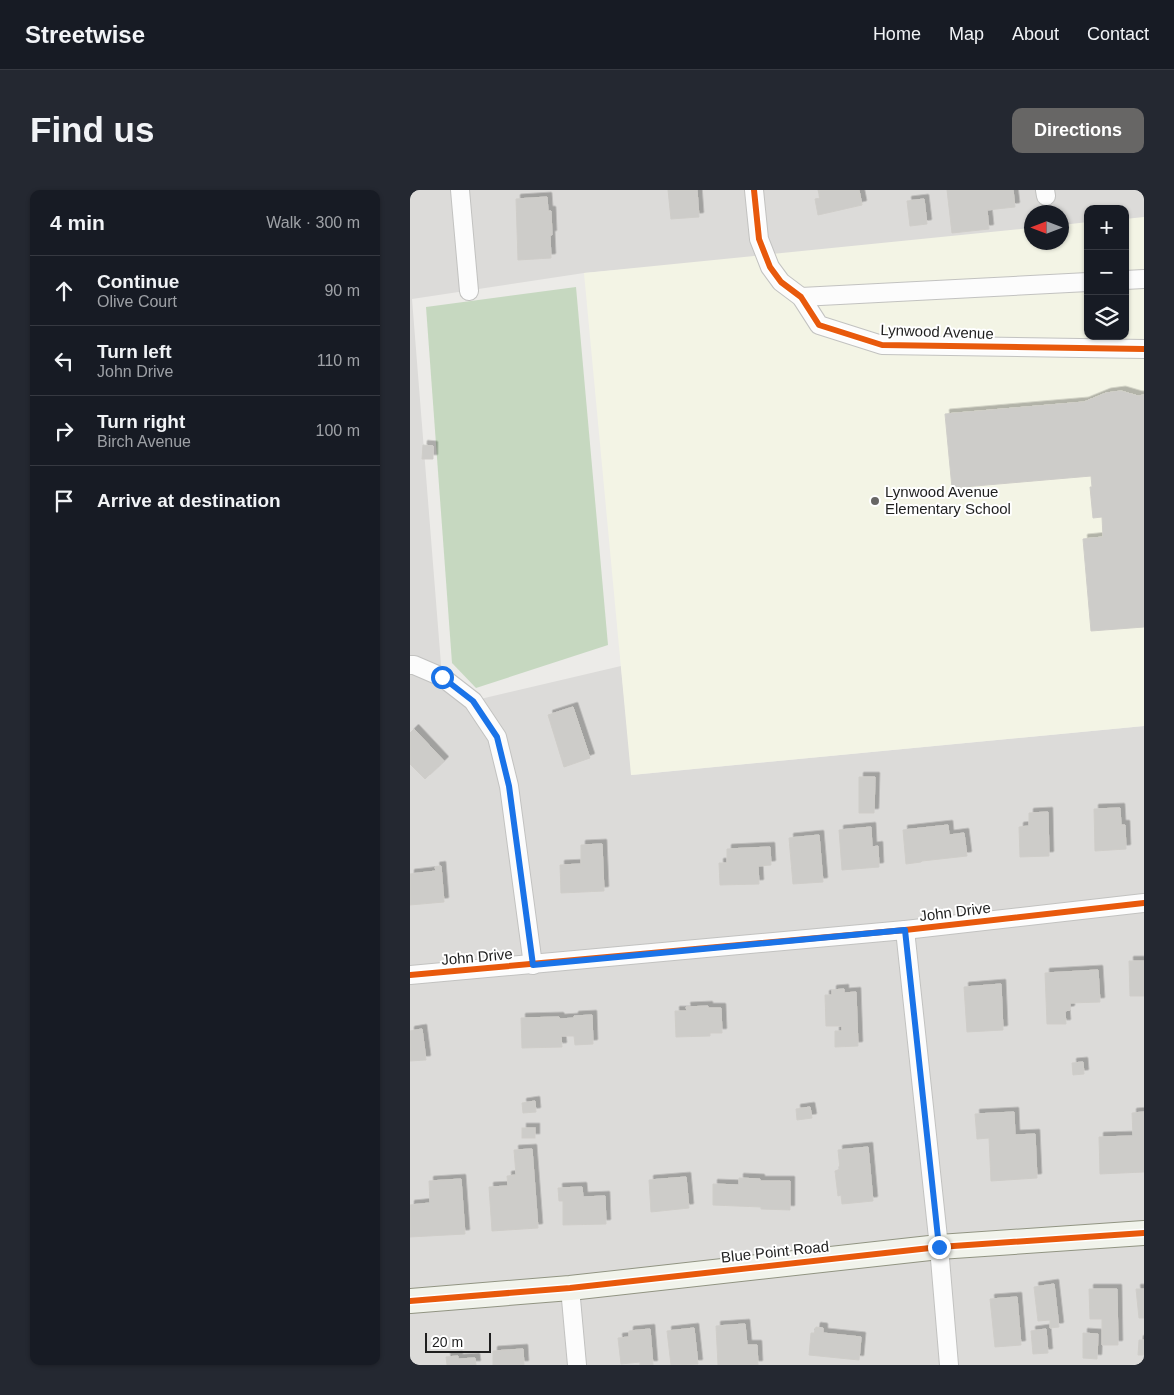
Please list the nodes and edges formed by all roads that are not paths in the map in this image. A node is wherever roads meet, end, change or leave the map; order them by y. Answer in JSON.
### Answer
{"nodes":[{"id":1,"x":460,"y":190,"type":"edge"},
{"id":2,"x":754,"y":190,"type":"edge"},
{"id":3,"x":1144,"y":279,"type":"edge"},
{"id":4,"x":1129,"y":280,"type":"edge"},
{"id":5,"x":1084,"y":282,"type":"edge"},
{"id":6,"x":469,"y":291,"type":"dead end"},
{"id":7,"x":801,"y":297,"type":"junction"},
{"id":8,"x":1144,"y":349,"type":"edge"},
{"id":9,"x":410,"y":664,"type":"edge"},
{"id":10,"x":1144,"y":903,"type":"edge"},
{"id":11,"x":905,"y":930,"type":"junction"},
{"id":12,"x":533,"y":965,"type":"junction"},
{"id":13,"x":410,"y":975,"type":"edge"},
{"id":14,"x":1144,"y":1233,"type":"edge"},
{"id":15,"x":939,"y":1247,"type":"junction"},
{"id":16,"x":570,"y":1288,"type":"junction"},
{"id":17,"x":410,"y":1301,"type":"edge"},
{"id":18,"x":577,"y":1365,"type":"edge"},
{"id":19,"x":949,"y":1365,"type":"edge"}],
"edges":[{"from":1,"to":6,"type":"street"},
{"from":2,"to":7,"type":"street","name":"Lynwood Avenue"},
{"from":3,"to":4,"type":"street"},
{"from":5,"to":7,"type":"street"},
{"from":7,"to":8,"type":"street","name":"Lynwood Avenue"},
{"from":9,"to":12,"type":"street"},
{"from":10,"to":11,"type":"street","name":"John Drive"},
{"from":11,"to":12,"type":"street","name":"John Drive"},
{"from":11,"to":15,"type":"street"},
{"from":12,"to":13,"type":"street","name":"John Drive"},
{"from":14,"to":15,"type":"street","name":"Blue Point Road"},
{"from":15,"to":16,"type":"street","name":"Blue Point Road"},
{"from":15,"to":19,"type":"street"},
{"from":16,"to":17,"type":"street","name":"Blue Point Road"},
{"from":16,"to":18,"type":"street"}]}
